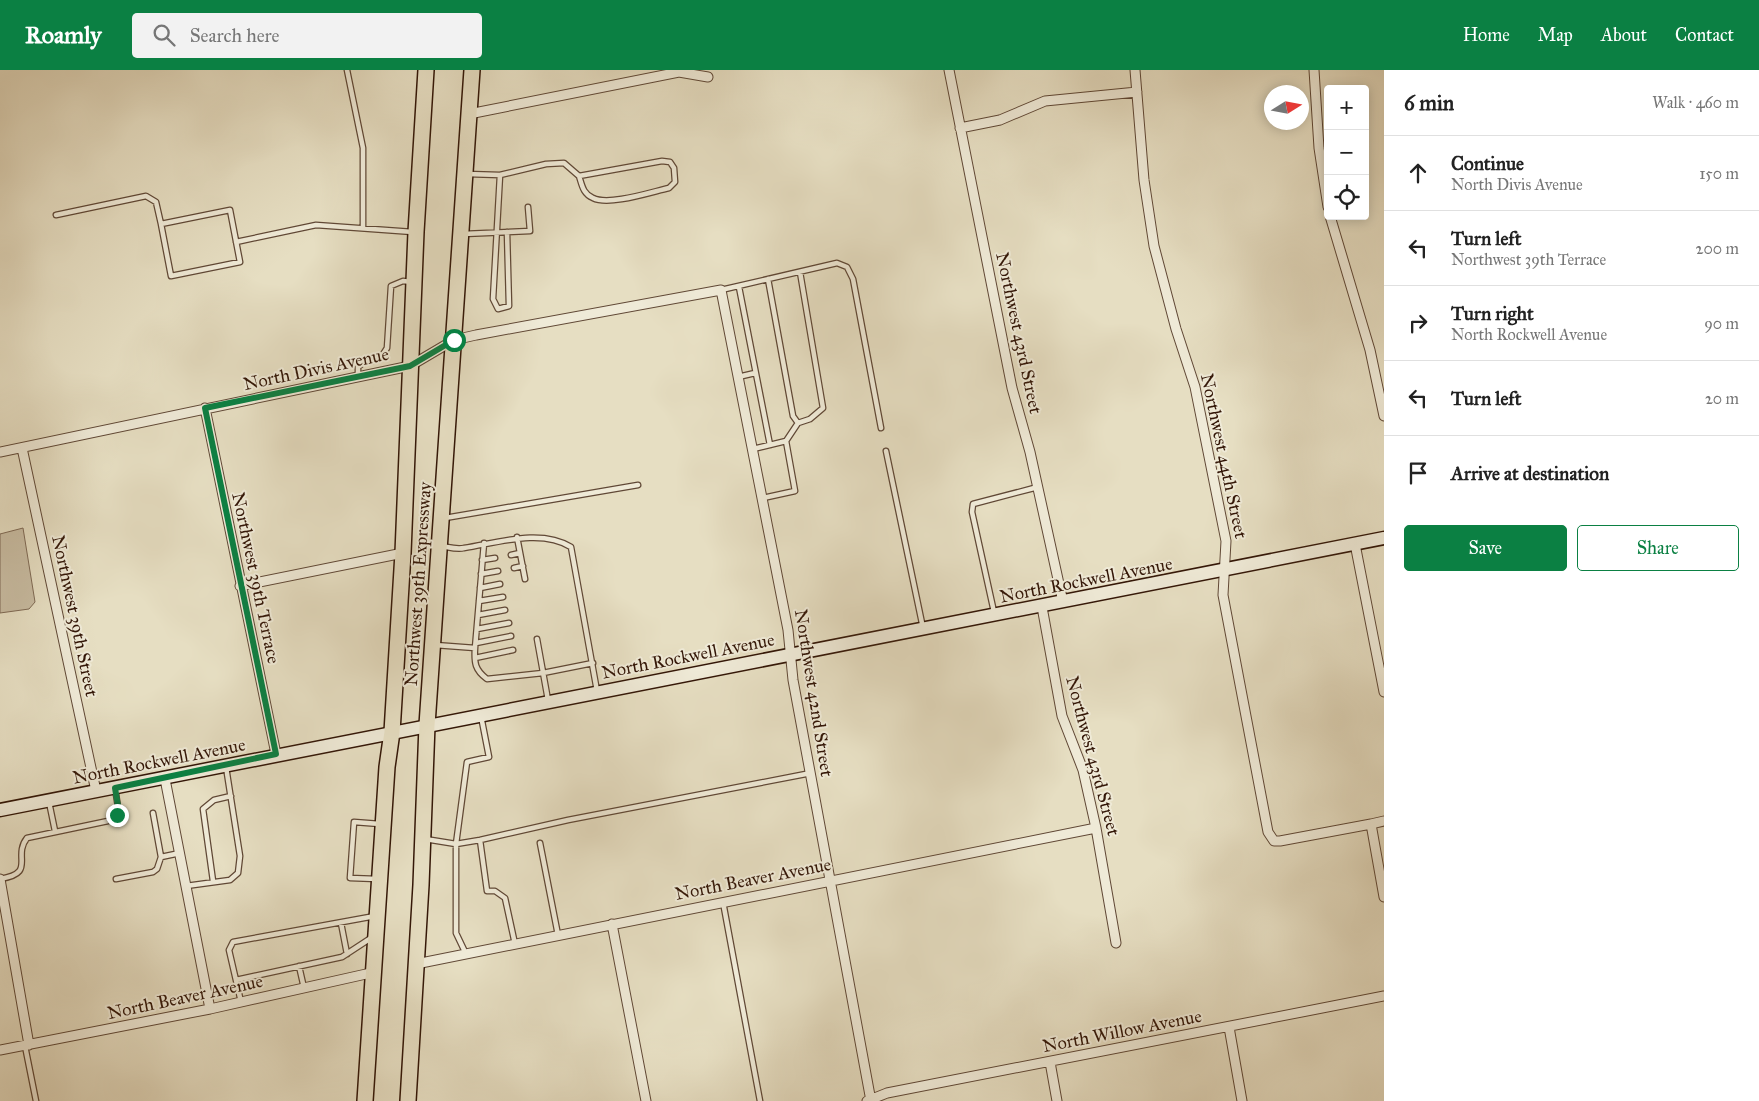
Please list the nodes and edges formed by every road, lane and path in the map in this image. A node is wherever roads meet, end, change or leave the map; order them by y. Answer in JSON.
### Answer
{"nodes":[{"id":1,"x":347,"y":70,"type":"edge"},
{"id":2,"x":426,"y":70,"type":"edge"},
{"id":3,"x":472,"y":70,"type":"edge"},
{"id":4,"x":949,"y":70,"type":"edge"},
{"id":5,"x":1135,"y":70,"type":"edge"},
{"id":6,"x":1314,"y":70,"type":"edge"},
{"id":7,"x":661,"y":73,"type":"edge"},
{"id":8,"x":708,"y":74,"type":"edge"},
{"id":9,"x":1137,"y":92,"type":"junction"},
{"id":10,"x":469,"y":114,"type":"junction"},
{"id":11,"x":960,"y":128,"type":"junction"},
{"id":12,"x":465,"y":174,"type":"junction"},
{"id":13,"x":500,"y":175,"type":"junction"},
{"id":14,"x":579,"y":176,"type":"junction"},
{"id":15,"x":1324,"y":181,"type":"edge"},
{"id":16,"x":528,"y":208,"type":"dead end"},
{"id":17,"x":56,"y":215,"type":"dead end"},
{"id":18,"x":1331,"y":220,"type":"edge"},
{"id":19,"x":161,"y":224,"type":"junction"},
{"id":20,"x":362,"y":228,"type":"junction"},
{"id":21,"x":498,"y":231,"type":"junction"},
{"id":22,"x":416,"y":232,"type":"junction"},
{"id":23,"x":508,"y":232,"type":"junction"},
{"id":24,"x":461,"y":234,"type":"junction"},
{"id":25,"x":236,"y":242,"type":"junction"},
{"id":26,"x":800,"y":272,"type":"junction"},
{"id":27,"x":768,"y":279,"type":"junction"},
{"id":28,"x":414,"y":282,"type":"junction"},
{"id":29,"x":739,"y":287,"type":"junction"},
{"id":30,"x":721,"y":290,"type":"junction"},
{"id":31,"x":454,"y":340,"type":"junction"},
{"id":32,"x":410,"y":366,"type":"junction"},
{"id":33,"x":756,"y":373,"type":"junction"},
{"id":34,"x":358,"y":377,"type":"junction"},
{"id":35,"x":738,"y":377,"type":"junction"},
{"id":36,"x":205,"y":408,"type":"junction"},
{"id":37,"x":1384,"y":416,"type":"edge"},
{"id":38,"x":798,"y":423,"type":"junction"},
{"id":39,"x":881,"y":428,"type":"dead end"},
{"id":40,"x":786,"y":441,"type":"junction"},
{"id":41,"x":770,"y":445,"type":"junction"},
{"id":42,"x":22,"y":448,"type":"junction"},
{"id":43,"x":753,"y":449,"type":"junction"},
{"id":44,"x":886,"y":451,"type":"dead end"},
{"id":45,"x":0,"y":452,"type":"edge"},
{"id":46,"x":638,"y":485,"type":"dead end"},
{"id":47,"x":1038,"y":487,"type":"junction"},
{"id":48,"x":763,"y":498,"type":"junction"},
{"id":49,"x":441,"y":519,"type":"junction"},
{"id":50,"x":517,"y":537,"type":"junction"},
{"id":51,"x":1384,"y":538,"type":"edge"},
{"id":52,"x":484,"y":543,"type":"junction"},
{"id":53,"x":1355,"y":544,"type":"junction"},
{"id":54,"x":440,"y":546,"type":"junction"},
{"id":55,"x":403,"y":553,"type":"junction"},
{"id":56,"x":520,"y":553,"type":"junction"},
{"id":57,"x":511,"y":555,"type":"dead end"},
{"id":58,"x":495,"y":558,"type":"dead end"},
{"id":59,"x":482,"y":560,"type":"junction"},
{"id":60,"x":522,"y":566,"type":"junction"},
{"id":61,"x":514,"y":568,"type":"dead end"},
{"id":62,"x":1224,"y":570,"type":"junction"},
{"id":63,"x":498,"y":571,"type":"dead end"},
{"id":64,"x":481,"y":574,"type":"junction"},
{"id":65,"x":525,"y":579,"type":"dead end"},
{"id":66,"x":500,"y":584,"type":"dead end"},
{"id":67,"x":240,"y":586,"type":"junction"},
{"id":68,"x":480,"y":588,"type":"junction"},
{"id":69,"x":503,"y":597,"type":"dead end"},
{"id":70,"x":479,"y":601,"type":"junction"},
{"id":71,"x":1063,"y":602,"type":"junction"},
{"id":72,"x":1042,"y":607,"type":"junction"},
{"id":73,"x":505,"y":610,"type":"dead end"},
{"id":74,"x":478,"y":615,"type":"junction"},
{"id":75,"x":994,"y":616,"type":"junction"},
{"id":76,"x":509,"y":622,"type":"dead end"},
{"id":77,"x":477,"y":629,"type":"junction"},
{"id":78,"x":924,"y":629,"type":"junction"},
{"id":79,"x":512,"y":636,"type":"dead end"},
{"id":80,"x":536,"y":643,"type":"dead end"},
{"id":81,"x":433,"y":644,"type":"junction"},
{"id":82,"x":475,"y":646,"type":"junction"},
{"id":83,"x":513,"y":650,"type":"dead end"},
{"id":84,"x":790,"y":654,"type":"junction"},
{"id":85,"x":475,"y":658,"type":"junction"},
{"id":86,"x":593,"y":662,"type":"junction"},
{"id":87,"x":544,"y":673,"type":"junction"},
{"id":88,"x":597,"y":692,"type":"junction"},
{"id":89,"x":1384,"y":692,"type":"edge"},
{"id":90,"x":548,"y":702,"type":"junction"},
{"id":91,"x":481,"y":715,"type":"junction"},
{"id":92,"x":427,"y":725,"type":"junction"},
{"id":93,"x":392,"y":732,"type":"junction"},
{"id":94,"x":276,"y":754,"type":"junction"},
{"id":95,"x":226,"y":766,"type":"junction"},
{"id":96,"x":811,"y":774,"type":"junction"},
{"id":97,"x":165,"y":779,"type":"junction"},
{"id":98,"x":115,"y":788,"type":"junction"},
{"id":99,"x":96,"y":791,"type":"junction"},
{"id":100,"x":231,"y":796,"type":"junction"},
{"id":101,"x":49,"y":801,"type":"junction"},
{"id":102,"x":0,"y":810,"type":"edge"},
{"id":103,"x":153,"y":813,"type":"dead end"},
{"id":104,"x":1384,"y":822,"type":"edge"},
{"id":105,"x":384,"y":824,"type":"junction"},
{"id":106,"x":1371,"y":824,"type":"junction"},
{"id":107,"x":1096,"y":828,"type":"junction"},
{"id":108,"x":55,"y":831,"type":"junction"},
{"id":109,"x":421,"y":839,"type":"junction"},
{"id":110,"x":480,"y":840,"type":"junction"},
{"id":111,"x":540,"y":843,"type":"dead end"},
{"id":112,"x":456,"y":844,"type":"junction"},
{"id":113,"x":180,"y":854,"type":"junction"},
{"id":114,"x":161,"y":857,"type":"junction"},
{"id":115,"x":0,"y":879,"type":"edge"},
{"id":116,"x":116,"y":879,"type":"dead end"},
{"id":117,"x":380,"y":880,"type":"junction"},
{"id":118,"x":831,"y":880,"type":"junction"},
{"id":119,"x":213,"y":881,"type":"junction"},
{"id":120,"x":186,"y":886,"type":"junction"},
{"id":121,"x":1384,"y":897,"type":"edge"},
{"id":122,"x":723,"y":901,"type":"junction"},
{"id":123,"x":378,"y":915,"type":"junction"},
{"id":124,"x":341,"y":923,"type":"junction"},
{"id":125,"x":612,"y":924,"type":"junction"},
{"id":126,"x":377,"y":935,"type":"junction"},
{"id":127,"x":558,"y":935,"type":"junction"},
{"id":128,"x":1116,"y":943,"type":"dead end"},
{"id":129,"x":515,"y":944,"type":"junction"},
{"id":130,"x":347,"y":954,"type":"junction"},
{"id":131,"x":466,"y":954,"type":"junction"},
{"id":132,"x":416,"y":964,"type":"junction"},
{"id":133,"x":299,"y":966,"type":"junction"},
{"id":134,"x":375,"y":972,"type":"junction"},
{"id":135,"x":236,"y":980,"type":"junction"},
{"id":136,"x":304,"y":988,"type":"junction"},
{"id":137,"x":1384,"y":996,"type":"edge"},
{"id":138,"x":241,"y":1002,"type":"junction"},
{"id":139,"x":210,"y":1009,"type":"junction"},
{"id":140,"x":1229,"y":1026,"type":"junction"},
{"id":141,"x":27,"y":1045,"type":"junction"},
{"id":142,"x":0,"y":1050,"type":"edge"},
{"id":143,"x":1050,"y":1062,"type":"junction"},
{"id":144,"x":870,"y":1100,"type":"edge"},
{"id":145,"x":36,"y":1101,"type":"edge"},
{"id":146,"x":365,"y":1101,"type":"edge"},
{"id":147,"x":408,"y":1101,"type":"edge"},
{"id":148,"x":646,"y":1101,"type":"edge"},
{"id":149,"x":760,"y":1101,"type":"edge"},
{"id":150,"x":1057,"y":1101,"type":"edge"},
{"id":151,"x":1242,"y":1101,"type":"edge"}],
"edges":[{"from":1,"to":20,"type":"lane"},
{"from":2,"to":22,"type":"highway","name":"Northwest 39th Expressway"},
{"from":3,"to":10,"type":"highway","name":"Northwest 39th Expressway"},
{"from":4,"to":11,"type":"street","name":"Northwest 43rd Street"},
{"from":5,"to":9,"type":"street","name":"Northwest 44th Street"},
{"from":6,"to":15,"type":"street"},
{"from":7,"to":8,"type":"street"},
{"from":7,"to":10,"type":"street"},
{"from":9,"to":11,"type":"street"},
{"from":9,"to":62,"type":"street","name":"Northwest 44th Street"},
{"from":10,"to":12,"type":"highway","name":"Northwest 39th Expressway"},
{"from":11,"to":47,"type":"street","name":"Northwest 43rd Street"},
{"from":12,"to":13,"type":"lane"},
{"from":12,"to":24,"type":"highway","name":"Northwest 39th Expressway"},
{"from":13,"to":14,"type":"lane"},
{"from":13,"to":21,"type":"lane"},
{"from":14,"to":14,"type":"lane"},
{"from":16,"to":23,"type":"lane"},
{"from":17,"to":19,"type":"lane"},
{"from":18,"to":37,"type":"street"},
{"from":19,"to":25,"type":"lane"},
{"from":19,"to":25,"type":"lane"},
{"from":20,"to":22,"type":"lane"},
{"from":20,"to":25,"type":"lane"},
{"from":21,"to":23,"type":"lane"},
{"from":21,"to":23,"type":"lane"},
{"from":21,"to":24,"type":"lane"},
{"from":22,"to":28,"type":"highway","name":"Northwest 39th Expressway"},
{"from":24,"to":31,"type":"highway","name":"Northwest 39th Expressway"},
{"from":26,"to":27,"type":"lane"},
{"from":26,"to":38,"type":"lane"},
{"from":26,"to":39,"type":"lane"},
{"from":27,"to":29,"type":"lane"},
{"from":27,"to":38,"type":"lane"},
{"from":28,"to":32,"type":"highway","name":"Northwest 39th Expressway"},
{"from":28,"to":34,"type":"lane"},
{"from":29,"to":30,"type":"lane"},
{"from":29,"to":33,"type":"lane"},
{"from":30,"to":31,"type":"street","name":"North Divis Avenue"},
{"from":30,"to":35,"type":"street","name":"Northwest 42nd Street"},
{"from":31,"to":32,"type":"street","name":"North Divis Avenue"},
{"from":31,"to":49,"type":"highway","name":"Northwest 39th Expressway"},
{"from":32,"to":34,"type":"street","name":"North Divis Avenue"},
{"from":32,"to":55,"type":"highway","name":"Northwest 39th Expressway"},
{"from":33,"to":35,"type":"lane"},
{"from":33,"to":41,"type":"lane"},
{"from":34,"to":36,"type":"street","name":"North Divis Avenue"},
{"from":35,"to":43,"type":"street","name":"Northwest 42nd Street"},
{"from":36,"to":42,"type":"street","name":"North Divis Avenue"},
{"from":36,"to":67,"type":"street","name":"Northwest 39th Terrace"},
{"from":38,"to":40,"type":"lane"},
{"from":40,"to":41,"type":"lane"},
{"from":40,"to":48,"type":"lane"},
{"from":41,"to":43,"type":"lane"},
{"from":42,"to":45,"type":"street","name":"North Divis Avenue"},
{"from":42,"to":99,"type":"street","name":"Northwest 39th Street"},
{"from":43,"to":48,"type":"street","name":"Northwest 42nd Street"},
{"from":44,"to":78,"type":"lane"},
{"from":46,"to":49,"type":"lane"},
{"from":47,"to":71,"type":"street","name":"Northwest 43rd Street"},
{"from":47,"to":75,"type":"lane"},
{"from":48,"to":84,"type":"street","name":"Northwest 42nd Street"},
{"from":49,"to":54,"type":"highway","name":"Northwest 39th Expressway"},
{"from":50,"to":52,"type":"lane"},
{"from":50,"to":56,"type":"lane"},
{"from":50,"to":86,"type":"lane"},
{"from":51,"to":53,"type":"main road","name":"North Rockwell Avenue"},
{"from":52,"to":54,"type":"lane"},
{"from":52,"to":59,"type":"lane"},
{"from":53,"to":62,"type":"main road","name":"North Rockwell Avenue"},
{"from":53,"to":89,"type":"street"},
{"from":54,"to":81,"type":"highway","name":"Northwest 39th Expressway"},
{"from":55,"to":67,"type":"street"},
{"from":55,"to":93,"type":"highway","name":"Northwest 39th Expressway"},
{"from":56,"to":57,"type":"lane"},
{"from":56,"to":60,"type":"lane"},
{"from":58,"to":59,"type":"lane"},
{"from":59,"to":64,"type":"lane"},
{"from":60,"to":61,"type":"lane"},
{"from":60,"to":65,"type":"lane"},
{"from":62,"to":71,"type":"main road","name":"North Rockwell Avenue"},
{"from":62,"to":106,"type":"street","name":"Northwest 44th Street"},
{"from":63,"to":64,"type":"lane"},
{"from":64,"to":68,"type":"lane"},
{"from":66,"to":68,"type":"lane"},
{"from":67,"to":94,"type":"street","name":"Northwest 39th Terrace"},
{"from":68,"to":70,"type":"lane"},
{"from":69,"to":70,"type":"lane"},
{"from":70,"to":74,"type":"lane"},
{"from":71,"to":72,"type":"main road","name":"North Rockwell Avenue"},
{"from":72,"to":75,"type":"main road","name":"North Rockwell Avenue"},
{"from":72,"to":107,"type":"street","name":"Northwest 43rd Street"},
{"from":73,"to":74,"type":"lane"},
{"from":74,"to":77,"type":"lane"},
{"from":75,"to":78,"type":"main road","name":"North Rockwell Avenue"},
{"from":76,"to":77,"type":"lane"},
{"from":77,"to":82,"type":"lane"},
{"from":78,"to":84,"type":"main road","name":"North Rockwell Avenue"},
{"from":79,"to":82,"type":"lane"},
{"from":80,"to":87,"type":"lane"},
{"from":81,"to":82,"type":"lane"},
{"from":81,"to":92,"type":"highway","name":"Northwest 39th Expressway"},
{"from":82,"to":85,"type":"lane"},
{"from":83,"to":85,"type":"lane"},
{"from":84,"to":88,"type":"main road","name":"North Rockwell Avenue"},
{"from":84,"to":96,"type":"street","name":"Northwest 42nd Street"},
{"from":85,"to":87,"type":"lane"},
{"from":86,"to":87,"type":"lane"},
{"from":86,"to":88,"type":"lane"},
{"from":87,"to":90,"type":"lane"},
{"from":88,"to":90,"type":"main road","name":"North Rockwell Avenue"},
{"from":90,"to":91,"type":"main road","name":"North Rockwell Avenue"},
{"from":91,"to":92,"type":"main road","name":"North Rockwell Avenue"},
{"from":91,"to":112,"type":"lane"},
{"from":92,"to":93,"type":"main road","name":"North Rockwell Avenue"},
{"from":92,"to":109,"type":"highway","name":"Northwest 39th Expressway"},
{"from":93,"to":94,"type":"main road","name":"North Rockwell Avenue"},
{"from":93,"to":105,"type":"highway","name":"Northwest 39th Expressway"},
{"from":94,"to":95,"type":"main road","name":"North Rockwell Avenue"},
{"from":95,"to":97,"type":"main road","name":"North Rockwell Avenue"},
{"from":95,"to":100,"type":"lane"},
{"from":96,"to":110,"type":"lane"},
{"from":96,"to":118,"type":"street","name":"Northwest 42nd Street"},
{"from":97,"to":98,"type":"main road","name":"North Rockwell Avenue"},
{"from":97,"to":113,"type":"street"},
{"from":98,"to":99,"type":"main road","name":"North Rockwell Avenue"},
{"from":98,"to":108,"type":"lane"},
{"from":99,"to":101,"type":"main road","name":"North Rockwell Avenue"},
{"from":100,"to":119,"type":"lane"},
{"from":100,"to":119,"type":"lane"},
{"from":101,"to":102,"type":"main road","name":"North Rockwell Avenue"},
{"from":101,"to":108,"type":"lane"},
{"from":103,"to":114,"type":"lane"},
{"from":104,"to":106,"type":"street"},
{"from":105,"to":117,"type":"highway","name":"Northwest 39th Expressway"},
{"from":105,"to":117,"type":"lane"},
{"from":106,"to":121,"type":"street"},
{"from":107,"to":118,"type":"street","name":"North Beaver Avenue"},
{"from":107,"to":128,"type":"street","name":"Northwest 43rd Street"},
{"from":108,"to":115,"type":"lane"},
{"from":109,"to":112,"type":"lane"},
{"from":109,"to":132,"type":"highway","name":"Northwest 39th Expressway"},
{"from":110,"to":112,"type":"lane"},
{"from":110,"to":129,"type":"lane"},
{"from":111,"to":127,"type":"lane"},
{"from":112,"to":131,"type":"lane"},
{"from":113,"to":114,"type":"lane"},
{"from":113,"to":120,"type":"street"},
{"from":114,"to":116,"type":"lane"},
{"from":115,"to":141,"type":"street"},
{"from":117,"to":123,"type":"highway","name":"Northwest 39th Expressway"},
{"from":118,"to":122,"type":"street","name":"North Beaver Avenue"},
{"from":118,"to":144,"type":"street","name":"Northwest 42nd Street"},
{"from":119,"to":120,"type":"lane"},
{"from":120,"to":139,"type":"street"},
{"from":122,"to":125,"type":"street","name":"North Beaver Avenue"},
{"from":122,"to":149,"type":"lane"},
{"from":123,"to":124,"type":"lane"},
{"from":123,"to":126,"type":"highway","name":"Northwest 39th Expressway"},
{"from":124,"to":130,"type":"lane"},
{"from":124,"to":135,"type":"lane"},
{"from":125,"to":127,"type":"street","name":"North Beaver Avenue"},
{"from":125,"to":148,"type":"street"},
{"from":126,"to":130,"type":"lane"},
{"from":126,"to":134,"type":"highway","name":"Northwest 39th Expressway"},
{"from":127,"to":129,"type":"street","name":"North Beaver Avenue"},
{"from":129,"to":131,"type":"street","name":"North Beaver Avenue"},
{"from":130,"to":133,"type":"lane"},
{"from":131,"to":132,"type":"street","name":"North Beaver Avenue"},
{"from":132,"to":147,"type":"highway","name":"Northwest 39th Expressway"},
{"from":133,"to":135,"type":"lane"},
{"from":133,"to":136,"type":"lane"},
{"from":134,"to":136,"type":"street","name":"North Beaver Avenue"},
{"from":134,"to":146,"type":"highway","name":"Northwest 39th Expressway"},
{"from":135,"to":138,"type":"lane"},
{"from":136,"to":138,"type":"street","name":"North Beaver Avenue"},
{"from":137,"to":140,"type":"street","name":"North Willow Avenue"},
{"from":138,"to":139,"type":"street","name":"North Beaver Avenue"},
{"from":139,"to":141,"type":"street","name":"North Beaver Avenue"},
{"from":140,"to":143,"type":"street","name":"North Willow Avenue"},
{"from":140,"to":151,"type":"street"},
{"from":141,"to":142,"type":"street","name":"North Beaver Avenue"},
{"from":141,"to":145,"type":"lane"},
{"from":143,"to":144,"type":"street","name":"North Willow Avenue"},
{"from":143,"to":150,"type":"street"}]}
